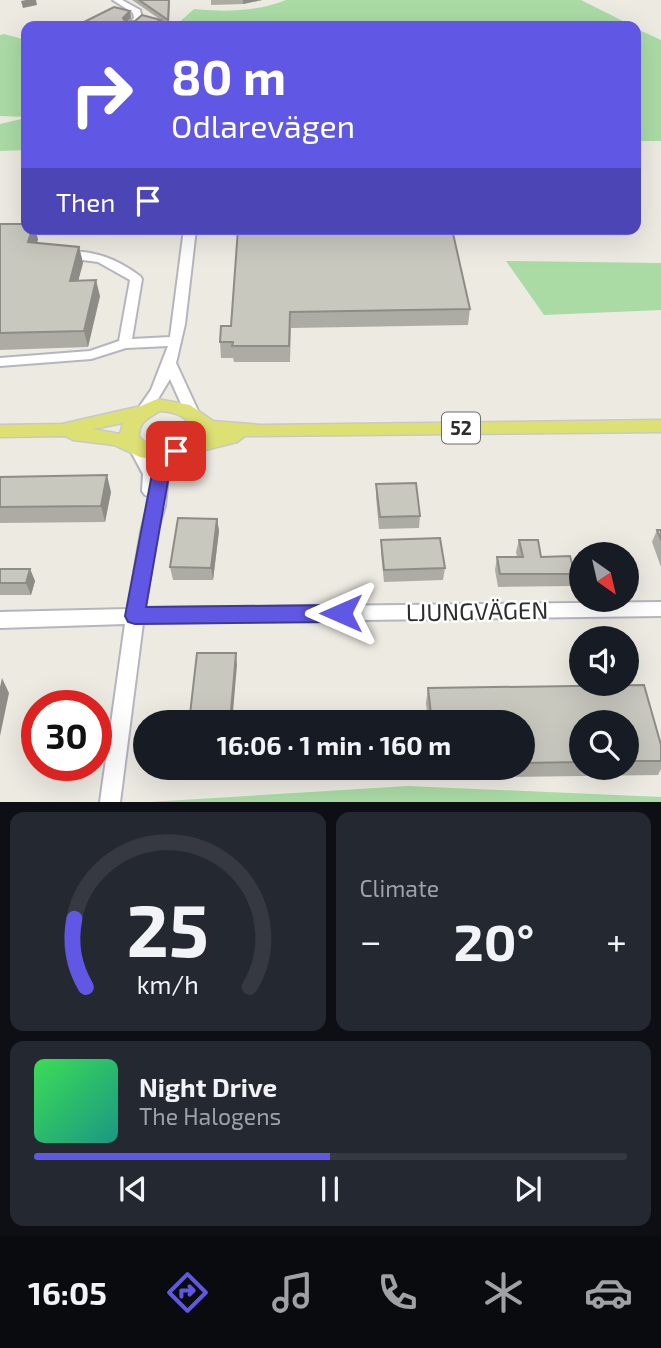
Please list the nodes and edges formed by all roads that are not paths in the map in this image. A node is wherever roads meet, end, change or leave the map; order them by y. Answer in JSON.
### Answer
{"nodes":[{"id":1,"x":117,"y":0,"type":"edge"},
{"id":2,"x":135,"y":21,"type":"edge"},
{"id":3,"x":189,"y":235,"type":"edge"},
{"id":4,"x":53,"y":255,"type":"edge"},
{"id":5,"x":175,"y":341,"type":"junction"},
{"id":6,"x":125,"y":344,"type":"junction"},
{"id":7,"x":0,"y":362,"type":"edge"},
{"id":8,"x":169,"y":363,"type":"junction"},
{"id":9,"x":143,"y":411,"type":"junction"},
{"id":10,"x":195,"y":417,"type":"junction"},
{"id":11,"x":661,"y":426,"type":"edge"},
{"id":12,"x":62,"y":430,"type":"junction"},
{"id":13,"x":0,"y":431,"type":"edge"},
{"id":14,"x":261,"y":431,"type":"junction"},
{"id":15,"x":134,"y":447,"type":"junction"},
{"id":16,"x":180,"y":450,"type":"junction"},
{"id":17,"x":149,"y":532,"type":"junction"},
{"id":18,"x":661,"y":609,"type":"edge"},
{"id":19,"x":135,"y":616,"type":"junction"},
{"id":20,"x":0,"y":620,"type":"edge"},
{"id":21,"x":110,"y":802,"type":"edge"}],
"edges":[{"from":1,"to":2,"type":"street"},
{"from":3,"to":5,"type":"street"},
{"from":4,"to":6,"type":"street"},
{"from":5,"to":6,"type":"street"},
{"from":5,"to":8,"type":"street"},
{"from":6,"to":7,"type":"street"},
{"from":8,"to":9,"type":"street"},
{"from":8,"to":10,"type":"street"},
{"from":9,"to":10,"type":"main road","number":"52"},
{"from":9,"to":12,"type":"main road","number":"52"},
{"from":9,"to":15,"type":"main road"},
{"from":10,"to":14,"type":"main road","number":"52"},
{"from":10,"to":16,"type":"main road"},
{"from":11,"to":14,"type":"main road","number":"52"},
{"from":12,"to":13,"type":"main road","number":"52"},
{"from":12,"to":15,"type":"main road","number":"52"},
{"from":14,"to":16,"type":"main road","number":"52"},
{"from":15,"to":16,"type":"main road","number":"52"},
{"from":15,"to":17,"type":"street"},
{"from":16,"to":17,"type":"street"},
{"from":17,"to":19,"type":"street"},
{"from":18,"to":19,"type":"street","name":"LJUNGVÄGEN"},
{"from":19,"to":20,"type":"street","name":"LJUNGVÄGEN"},
{"from":19,"to":21,"type":"street"}]}
